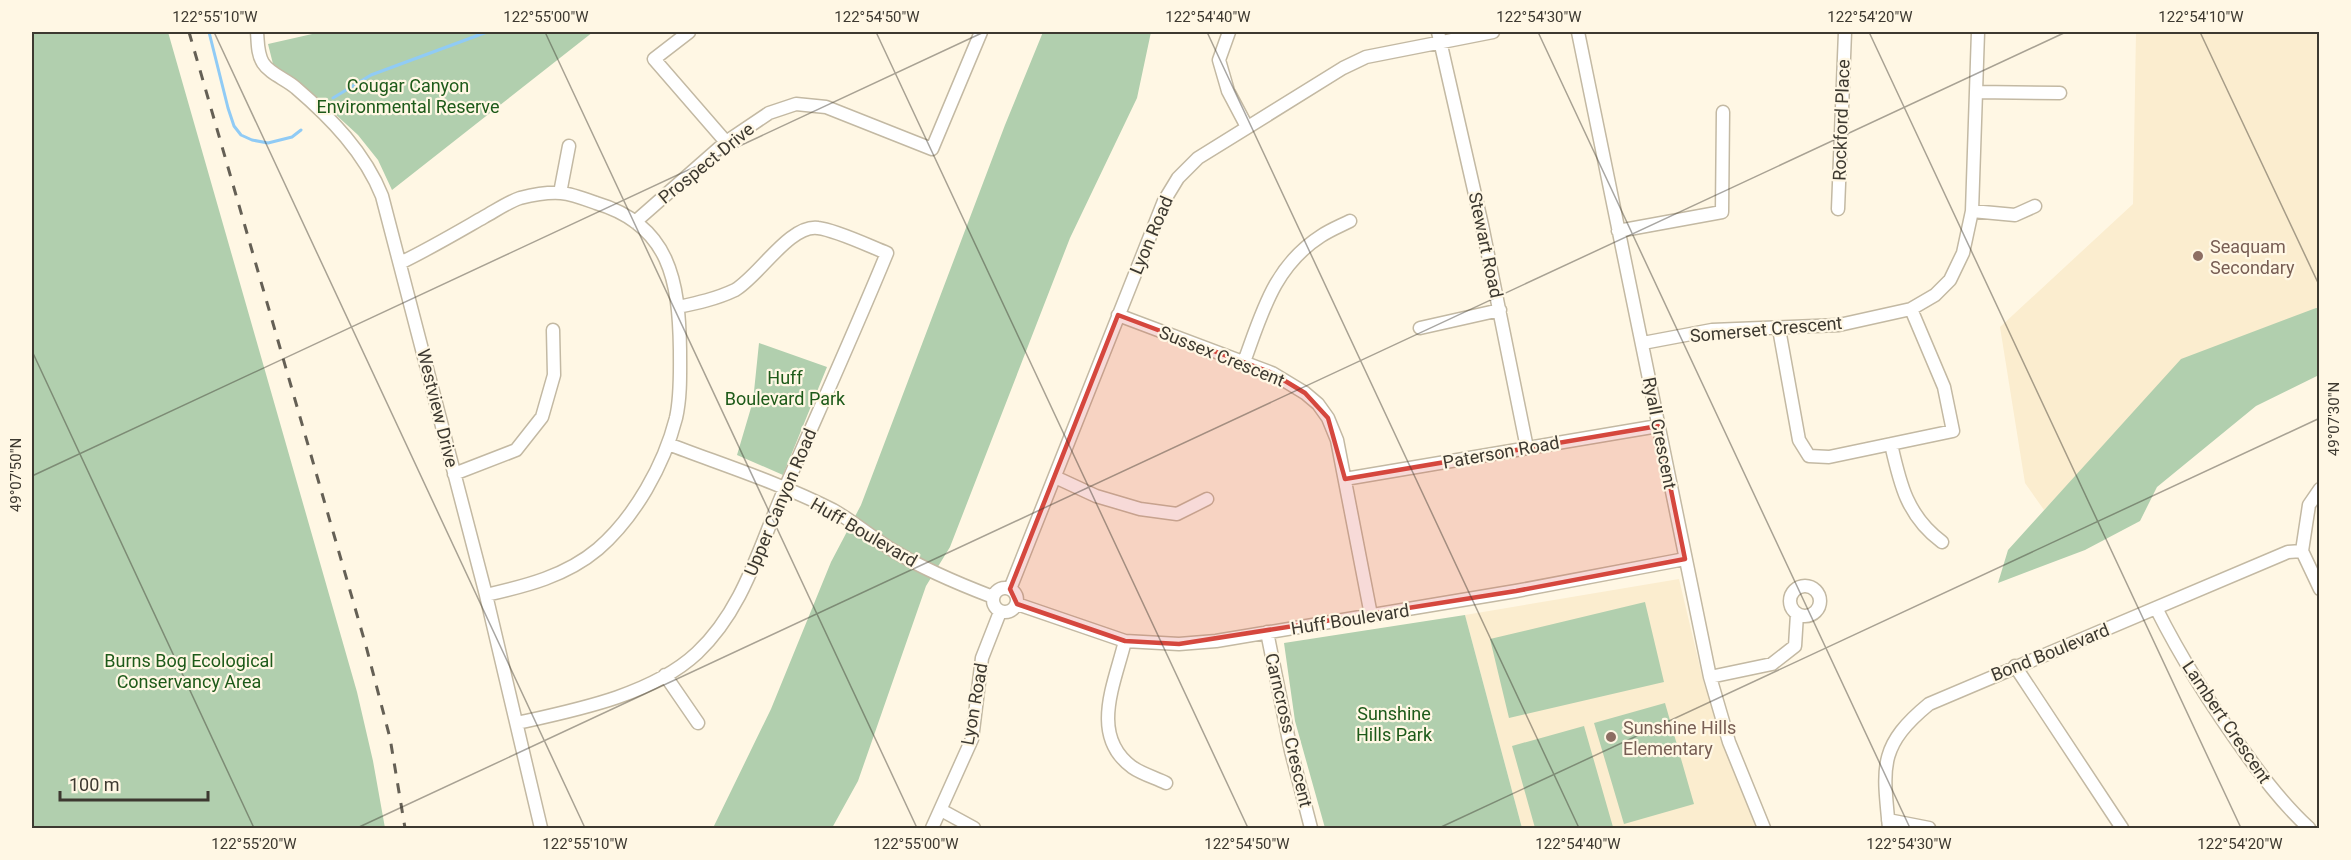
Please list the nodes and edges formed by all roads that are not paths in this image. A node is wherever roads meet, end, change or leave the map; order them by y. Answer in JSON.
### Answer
{"nodes":[{"id":1,"x":257,"y":32,"type":"edge"},
{"id":2,"x":689,"y":32,"type":"edge"},
{"id":3,"x":981,"y":32,"type":"edge"},
{"id":4,"x":1229,"y":32,"type":"edge"},
{"id":5,"x":1493,"y":32,"type":"edge"},
{"id":6,"x":1578,"y":32,"type":"edge"},
{"id":7,"x":1845,"y":32,"type":"edge"},
{"id":8,"x":1978,"y":32,"type":"edge"},
{"id":9,"x":1439,"y":37,"type":"edge"},
{"id":10,"x":1976,"y":92,"type":"junction"},
{"id":11,"x":2060,"y":93,"type":"dead end"},
{"id":12,"x":1723,"y":112,"type":"dead end"},
{"id":13,"x":1247,"y":127,"type":"junction"},
{"id":14,"x":726,"y":142,"type":"junction"},
{"id":15,"x":569,"y":146,"type":"dead end"},
{"id":16,"x":560,"y":193,"type":"junction"},
{"id":17,"x":2035,"y":206,"type":"dead end"},
{"id":18,"x":1838,"y":209,"type":"dead end"},
{"id":19,"x":1972,"y":211,"type":"junction"},
{"id":20,"x":1350,"y":221,"type":"dead end"},
{"id":21,"x":635,"y":222,"type":"junction"},
{"id":22,"x":1618,"y":231,"type":"junction"},
{"id":23,"x":400,"y":263,"type":"junction"},
{"id":24,"x":678,"y":308,"type":"junction"},
{"id":25,"x":1911,"y":309,"type":"junction"},
{"id":26,"x":1500,"y":310,"type":"junction"},
{"id":27,"x":1118,"y":315,"type":"junction"},
{"id":28,"x":1420,"y":328,"type":"dead end"},
{"id":29,"x":1779,"y":329,"type":"junction"},
{"id":30,"x":553,"y":330,"type":"dead end"},
{"id":31,"x":1643,"y":343,"type":"junction"},
{"id":32,"x":1244,"y":362,"type":"junction"},
{"id":33,"x":1658,"y":426,"type":"junction"},
{"id":34,"x":668,"y":444,"type":"junction"},
{"id":35,"x":1891,"y":444,"type":"junction"},
{"id":36,"x":1527,"y":448,"type":"junction"},
{"id":37,"x":454,"y":474,"type":"junction"},
{"id":38,"x":1055,"y":477,"type":"junction"},
{"id":39,"x":1345,"y":478,"type":"junction"},
{"id":40,"x":784,"y":488,"type":"junction"},
{"id":41,"x":2319,"y":489,"type":"edge"},
{"id":42,"x":1207,"y":499,"type":"dead end"},
{"id":43,"x":1942,"y":542,"type":"dead end"},
{"id":44,"x":2302,"y":551,"type":"junction"},
{"id":45,"x":1685,"y":559,"type":"junction"},
{"id":46,"x":1010,"y":589,"type":"junction"},
{"id":47,"x":2319,"y":589,"type":"edge"},
{"id":48,"x":486,"y":595,"type":"junction"},
{"id":49,"x":993,"y":597,"type":"junction"},
{"id":50,"x":1017,"y":604,"type":"junction"},
{"id":51,"x":2156,"y":608,"type":"junction"},
{"id":52,"x":1000,"y":612,"type":"junction"},
{"id":53,"x":1797,"y":614,"type":"dead end"},
{"id":54,"x":1371,"y":615,"type":"junction"},
{"id":55,"x":1267,"y":632,"type":"junction"},
{"id":56,"x":1125,"y":641,"type":"junction"},
{"id":57,"x":2015,"y":666,"type":"junction"},
{"id":58,"x":665,"y":675,"type":"junction"},
{"id":59,"x":1710,"y":677,"type":"junction"},
{"id":60,"x":517,"y":723,"type":"junction"},
{"id":61,"x":698,"y":723,"type":"dead end"},
{"id":62,"x":1166,"y":783,"type":"dead end"},
{"id":63,"x":941,"y":810,"type":"junction"},
{"id":64,"x":1888,"y":824,"type":"edge"},
{"id":65,"x":541,"y":828,"type":"edge"},
{"id":66,"x":932,"y":828,"type":"edge"},
{"id":67,"x":974,"y":828,"type":"edge"},
{"id":68,"x":1311,"y":828,"type":"edge"},
{"id":69,"x":1764,"y":828,"type":"edge"},
{"id":70,"x":1929,"y":828,"type":"edge"},
{"id":71,"x":2122,"y":828,"type":"edge"},
{"id":72,"x":2309,"y":828,"type":"edge"}],
"edges":[{"from":1,"to":23,"type":"street","name":"Westview Drive"},
{"from":2,"to":14,"type":"street"},
{"from":3,"to":14,"type":"street","name":"Prospect Drive"},
{"from":4,"to":13,"type":"street"},
{"from":5,"to":9,"type":"street","name":"Lyon Road"},
{"from":6,"to":22,"type":"street","name":"Ryall Crescent"},
{"from":7,"to":18,"type":"street","name":"Rockford Place"},
{"from":8,"to":10,"type":"street","name":"Somerset Crescent"},
{"from":9,"to":13,"type":"street","name":"Lyon Road"},
{"from":9,"to":26,"type":"street","name":"Stewart Road"},
{"from":10,"to":11,"type":"street"},
{"from":10,"to":19,"type":"street","name":"Somerset Crescent"},
{"from":12,"to":22,"type":"street"},
{"from":13,"to":27,"type":"street","name":"Lyon Road"},
{"from":14,"to":21,"type":"street","name":"Prospect Drive"},
{"from":15,"to":16,"type":"street"},
{"from":16,"to":21,"type":"street"},
{"from":16,"to":23,"type":"street"},
{"from":17,"to":19,"type":"street"},
{"from":19,"to":25,"type":"street","name":"Somerset Crescent"},
{"from":20,"to":32,"type":"street"},
{"from":21,"to":24,"type":"street"},
{"from":22,"to":31,"type":"street","name":"Ryall Crescent"},
{"from":23,"to":37,"type":"street","name":"Westview Drive"},
{"from":24,"to":34,"type":"street"},
{"from":24,"to":40,"type":"street","name":"Upper Canyon Road"},
{"from":25,"to":29,"type":"street","name":"Somerset Crescent"},
{"from":25,"to":35,"type":"street"},
{"from":26,"to":28,"type":"street"},
{"from":26,"to":36,"type":"street","name":"Stewart Road"},
{"from":27,"to":32,"type":"street","name":"Sussex Crescent"},
{"from":27,"to":38,"type":"street","name":"Lyon Road"},
{"from":29,"to":31,"type":"street","name":"Somerset Crescent"},
{"from":29,"to":35,"type":"street"},
{"from":30,"to":37,"type":"street"},
{"from":31,"to":33,"type":"street","name":"Ryall Crescent"},
{"from":32,"to":39,"type":"street","name":"Sussex Crescent"},
{"from":33,"to":36,"type":"street","name":"Paterson Road"},
{"from":33,"to":45,"type":"street","name":"Ryall Crescent"},
{"from":34,"to":40,"type":"street","name":"Huff Boulevard"},
{"from":34,"to":48,"type":"street"},
{"from":35,"to":43,"type":"street"},
{"from":36,"to":39,"type":"street","name":"Paterson Road"},
{"from":37,"to":48,"type":"street","name":"Westview Drive"},
{"from":38,"to":42,"type":"street"},
{"from":38,"to":46,"type":"street","name":"Lyon Road"},
{"from":39,"to":54,"type":"street","name":"Sussex Crescent"},
{"from":40,"to":49,"type":"street","name":"Huff Boulevard"},
{"from":40,"to":58,"type":"street","name":"Upper Canyon Road"},
{"from":41,"to":44,"type":"street"},
{"from":44,"to":47,"type":"street"},
{"from":44,"to":51,"type":"street","name":"Bond Boulevard"},
{"from":45,"to":54,"type":"street","name":"Huff Boulevard"},
{"from":45,"to":59,"type":"street","name":"Ryall Crescent"},
{"from":46,"to":49,"type":"street"},
{"from":46,"to":50,"type":"street"},
{"from":48,"to":60,"type":"street","name":"Westview Drive"},
{"from":49,"to":52,"type":"street"},
{"from":50,"to":52,"type":"street"},
{"from":50,"to":56,"type":"street","name":"Huff Boulevard"},
{"from":51,"to":57,"type":"street","name":"Bond Boulevard"},
{"from":51,"to":72,"type":"street","name":"Lambert Crescent"},
{"from":52,"to":63,"type":"street","name":"Lyon Road"},
{"from":53,"to":59,"type":"street"},
{"from":54,"to":55,"type":"street","name":"Huff Boulevard"},
{"from":55,"to":56,"type":"street","name":"Huff Boulevard"},
{"from":55,"to":68,"type":"street","name":"Carncross Crescent"},
{"from":56,"to":62,"type":"street"},
{"from":57,"to":64,"type":"street","name":"Bond Boulevard"},
{"from":57,"to":71,"type":"street"},
{"from":58,"to":60,"type":"street","name":"Upper Canyon Road"},
{"from":58,"to":61,"type":"street"},
{"from":59,"to":69,"type":"street","name":"Ryall Crescent"},
{"from":60,"to":65,"type":"street","name":"Westview Drive"},
{"from":63,"to":66,"type":"street","name":"Lyon Road"},
{"from":63,"to":67,"type":"street"},
{"from":64,"to":70,"type":"street"}]}
